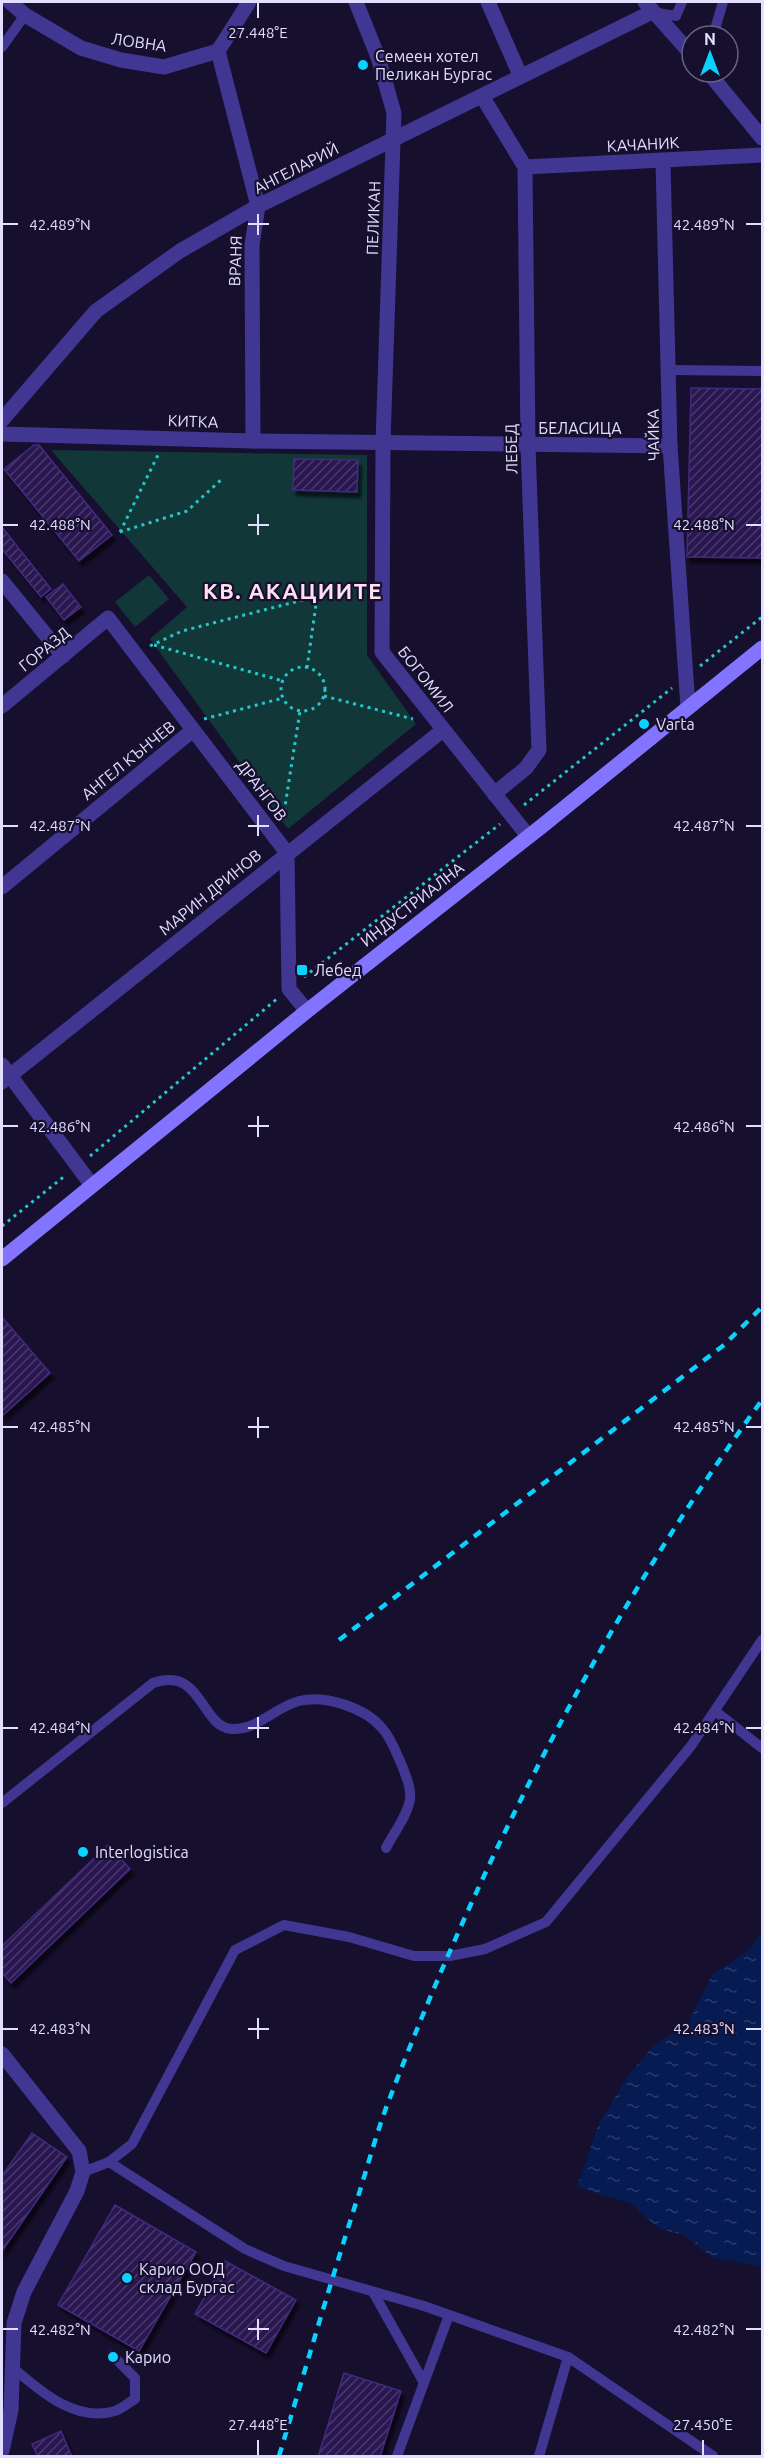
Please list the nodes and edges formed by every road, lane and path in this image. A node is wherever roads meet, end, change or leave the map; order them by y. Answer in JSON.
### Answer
{"nodes":[{"id":1,"x":10,"y":2,"type":"edge"},
{"id":2,"x":249,"y":2,"type":"edge"},
{"id":3,"x":356,"y":2,"type":"edge"},
{"id":4,"x":488,"y":2,"type":"edge"},
{"id":5,"x":682,"y":2,"type":"edge"},
{"id":6,"x":723,"y":2,"type":"edge"},
{"id":7,"x":649,"y":7,"type":"edge"},
{"id":8,"x":25,"y":15,"type":"junction"},
{"id":9,"x":717,"y":24,"type":"edge"},
{"id":10,"x":680,"y":42,"type":"edge"},
{"id":11,"x":2,"y":47,"type":"edge"},
{"id":12,"x":218,"y":51,"type":"junction"},
{"id":13,"x":520,"y":75,"type":"junction"},
{"id":14,"x":718,"y":84,"type":"edge"},
{"id":15,"x":482,"y":96,"type":"junction"},
{"id":16,"x":762,"y":138,"type":"edge"},
{"id":17,"x":393,"y":139,"type":"junction"},
{"id":18,"x":762,"y":155,"type":"edge"},
{"id":19,"x":663,"y":162,"type":"junction"},
{"id":20,"x":525,"y":167,"type":"junction"},
{"id":21,"x":258,"y":206,"type":"junction"},
{"id":22,"x":670,"y":370,"type":"junction"},
{"id":23,"x":762,"y":371,"type":"edge"},
{"id":24,"x":2,"y":420,"type":"edge"},
{"id":25,"x":2,"y":434,"type":"edge"},
{"id":26,"x":167,"y":439,"type":"junction"},
{"id":27,"x":253,"y":441,"type":"junction"},
{"id":28,"x":383,"y":442,"type":"junction"},
{"id":29,"x":528,"y":446,"type":"junction"},
{"id":30,"x":670,"y":446,"type":"junction"},
{"id":31,"x":222,"y":479,"type":"dead end"},
{"id":32,"x":382,"y":580,"type":"junction"},
{"id":33,"x":2,"y":581,"type":"edge"},
{"id":34,"x":317,"y":597,"type":"junction"},
{"id":35,"x":762,"y":617,"type":"edge"},
{"id":36,"x":108,"y":618,"type":"joint"},
{"id":37,"x":153,"y":645,"type":"junction"},
{"id":38,"x":762,"y":648,"type":"edge"},
{"id":39,"x":135,"y":653,"type":"junction"},
{"id":40,"x":63,"y":656,"type":"junction"},
{"id":41,"x":308,"y":668,"type":"junction"},
{"id":42,"x":688,"y":676,"type":"junction"},
{"id":43,"x":282,"y":681,"type":"junction"},
{"id":44,"x":324,"y":696,"type":"junction"},
{"id":45,"x":283,"y":698,"type":"junction"},
{"id":46,"x":2,"y":706,"type":"edge"},
{"id":47,"x":688,"y":707,"type":"junction"},
{"id":48,"x":300,"y":711,"type":"junction"},
{"id":49,"x":190,"y":726,"type":"junction"},
{"id":50,"x":441,"y":728,"type":"junction"},
{"id":51,"x":494,"y":794,"type":"junction"},
{"id":52,"x":511,"y":816,"type":"junction"},
{"id":53,"x":528,"y":836,"type":"junction"},
{"id":54,"x":283,"y":848,"type":"junction"},
{"id":55,"x":2,"y":887,"type":"edge"},
{"id":56,"x":289,"y":989,"type":"junction"},
{"id":57,"x":307,"y":1011,"type":"junction"},
{"id":58,"x":4,"y":1075,"type":"edge"},
{"id":59,"x":77,"y":1166,"type":"junction"},
{"id":60,"x":91,"y":1184,"type":"junction"},
{"id":61,"x":2,"y":1226,"type":"edge"},
{"id":62,"x":2,"y":1259,"type":"edge"},
{"id":63,"x":762,"y":1640,"type":"edge"},
{"id":64,"x":715,"y":1711,"type":"junction"},
{"id":65,"x":762,"y":1748,"type":"edge"},
{"id":66,"x":2,"y":1803,"type":"edge"},
{"id":67,"x":386,"y":1848,"type":"dead end"},
{"id":68,"x":2,"y":2054,"type":"edge"},
{"id":69,"x":109,"y":2162,"type":"junction"},
{"id":70,"x":83,"y":2172,"type":"junction"},
{"id":71,"x":373,"y":2292,"type":"junction"},
{"id":72,"x":449,"y":2315,"type":"junction"},
{"id":73,"x":112,"y":2355,"type":"dead end"},
{"id":74,"x":568,"y":2357,"type":"junction"},
{"id":75,"x":12,"y":2367,"type":"junction"},
{"id":76,"x":423,"y":2381,"type":"junction"},
{"id":77,"x":2,"y":2450,"type":"edge"},
{"id":78,"x":696,"y":2451,"type":"edge"},
{"id":79,"x":4,"y":2457,"type":"edge"},
{"id":80,"x":396,"y":2457,"type":"edge"},
{"id":81,"x":540,"y":2457,"type":"edge"},
{"id":82,"x":712,"y":2457,"type":"edge"}],
"edges":[{"from":1,"to":8,"type":"street","name":"ЛОВНА"},
{"from":2,"to":12,"type":"street"},
{"from":3,"to":17,"type":"street","name":"ПЕЛИКАН"},
{"from":4,"to":13,"type":"street"},
{"from":5,"to":7,"type":"lane"},
{"from":6,"to":9,"type":"lane"},
{"from":7,"to":10,"type":"street"},
{"from":7,"to":13,"type":"street","name":"АНГЕЛАРИЙ"},
{"from":8,"to":11,"type":"lane"},
{"from":8,"to":12,"type":"street","name":"ЛОВНА"},
{"from":12,"to":21,"type":"street","name":"ВРАНЯ"},
{"from":13,"to":15,"type":"street","name":"АНГЕЛАРИЙ"},
{"from":14,"to":16,"type":"street"},
{"from":15,"to":17,"type":"street","name":"АНГЕЛАРИЙ"},
{"from":15,"to":20,"type":"street"},
{"from":17,"to":21,"type":"street","name":"АНГЕЛАРИЙ"},
{"from":17,"to":28,"type":"street","name":"ПЕЛИКАН"},
{"from":18,"to":19,"type":"street","name":"КАЧАНИК"},
{"from":19,"to":20,"type":"street","name":"КАЧАНИК"},
{"from":19,"to":22,"type":"street","name":"ЧАЙКА"},
{"from":20,"to":29,"type":"street","name":"ЛЕБЕД"},
{"from":21,"to":24,"type":"street","name":"АНГЕЛАРИЙ"},
{"from":21,"to":27,"type":"street","name":"ВРАНЯ"},
{"from":22,"to":23,"type":"lane"},
{"from":22,"to":30,"type":"street","name":"ЧАЙКА"},
{"from":25,"to":26,"type":"street","name":"КИТКА"},
{"from":26,"to":27,"type":"street","name":"КИТКА"},
{"from":26,"to":31,"type":"path"},
{"from":27,"to":28,"type":"street","name":"КИТКА"},
{"from":28,"to":29,"type":"street","name":"БЕЛАСИЦА"},
{"from":28,"to":32,"type":"street","name":"БОГОМИЛ"},
{"from":29,"to":30,"type":"street","name":"БЕЛАСИЦА"},
{"from":29,"to":51,"type":"street","name":"ЛЕБЕД"},
{"from":30,"to":42,"type":"street","name":"ЧАЙКА"},
{"from":32,"to":34,"type":"path"},
{"from":32,"to":50,"type":"street","name":"БОГОМИЛ"},
{"from":33,"to":40,"type":"street"},
{"from":34,"to":37,"type":"path"},
{"from":34,"to":41,"type":"path"},
{"from":35,"to":42,"type":"path"},
{"from":36,"to":39,"type":"street","name":"ДРАНГОВ"},
{"from":36,"to":40,"type":"street","name":"ГОРАЗД"},
{"from":37,"to":39,"type":"path"},
{"from":37,"to":43,"type":"path"},
{"from":38,"to":47,"type":"main road","name":"ИНДУСТРИАЛНА"},
{"from":39,"to":49,"type":"street","name":"ДРАНГОВ"},
{"from":40,"to":46,"type":"street","name":"ГОРАЗД"},
{"from":41,"to":43,"type":"path"},
{"from":41,"to":44,"type":"path"},
{"from":42,"to":47,"type":"street","name":"ЧАЙКА"},
{"from":42,"to":52,"type":"path"},
{"from":43,"to":45,"type":"path"},
{"from":44,"to":48,"type":"path"},
{"from":44,"to":50,"type":"path"},
{"from":45,"to":48,"type":"path"},
{"from":45,"to":49,"type":"path"},
{"from":47,"to":53,"type":"main road","name":"ИНДУСТРИАЛНА"},
{"from":48,"to":54,"type":"path"},
{"from":49,"to":54,"type":"street","name":"ДРАНГОВ"},
{"from":49,"to":55,"type":"street","name":"АНГЕЛ КЪНЧЕВ"},
{"from":50,"to":51,"type":"street","name":"БОГОМИЛ"},
{"from":50,"to":54,"type":"street","name":"МАРИН ДРИНОВ"},
{"from":51,"to":52,"type":"street","name":"БОГОМИЛ"},
{"from":52,"to":53,"type":"street","name":"БОГОМИЛ"},
{"from":52,"to":56,"type":"path"},
{"from":53,"to":57,"type":"main road","name":"ИНДУСТРИАЛНА"},
{"from":54,"to":56,"type":"street"},
{"from":54,"to":58,"type":"street","name":"МАРИН ДРИНОВ"},
{"from":56,"to":57,"type":"street"},
{"from":56,"to":59,"type":"path"},
{"from":57,"to":60,"type":"main road","name":"ИНДУСТРИАЛНА"},
{"from":58,"to":59,"type":"street"},
{"from":59,"to":60,"type":"street"},
{"from":59,"to":61,"type":"path"},
{"from":60,"to":62,"type":"main road","name":"ИНДУСТРИАЛНА"},
{"from":63,"to":64,"type":"lane"},
{"from":64,"to":65,"type":"lane"},
{"from":64,"to":69,"type":"lane"},
{"from":66,"to":67,"type":"lane"},
{"from":68,"to":70,"type":"street"},
{"from":69,"to":70,"type":"lane"},
{"from":69,"to":71,"type":"lane"},
{"from":70,"to":75,"type":"street"},
{"from":71,"to":72,"type":"lane"},
{"from":71,"to":76,"type":"lane"},
{"from":72,"to":74,"type":"lane"},
{"from":72,"to":76,"type":"lane"},
{"from":73,"to":75,"type":"lane"},
{"from":74,"to":78,"type":"lane"},
{"from":74,"to":81,"type":"lane"},
{"from":75,"to":77,"type":"street"},
{"from":76,"to":80,"type":"lane"},
{"from":77,"to":79,"type":"lane"},
{"from":78,"to":82,"type":"lane"}]}
